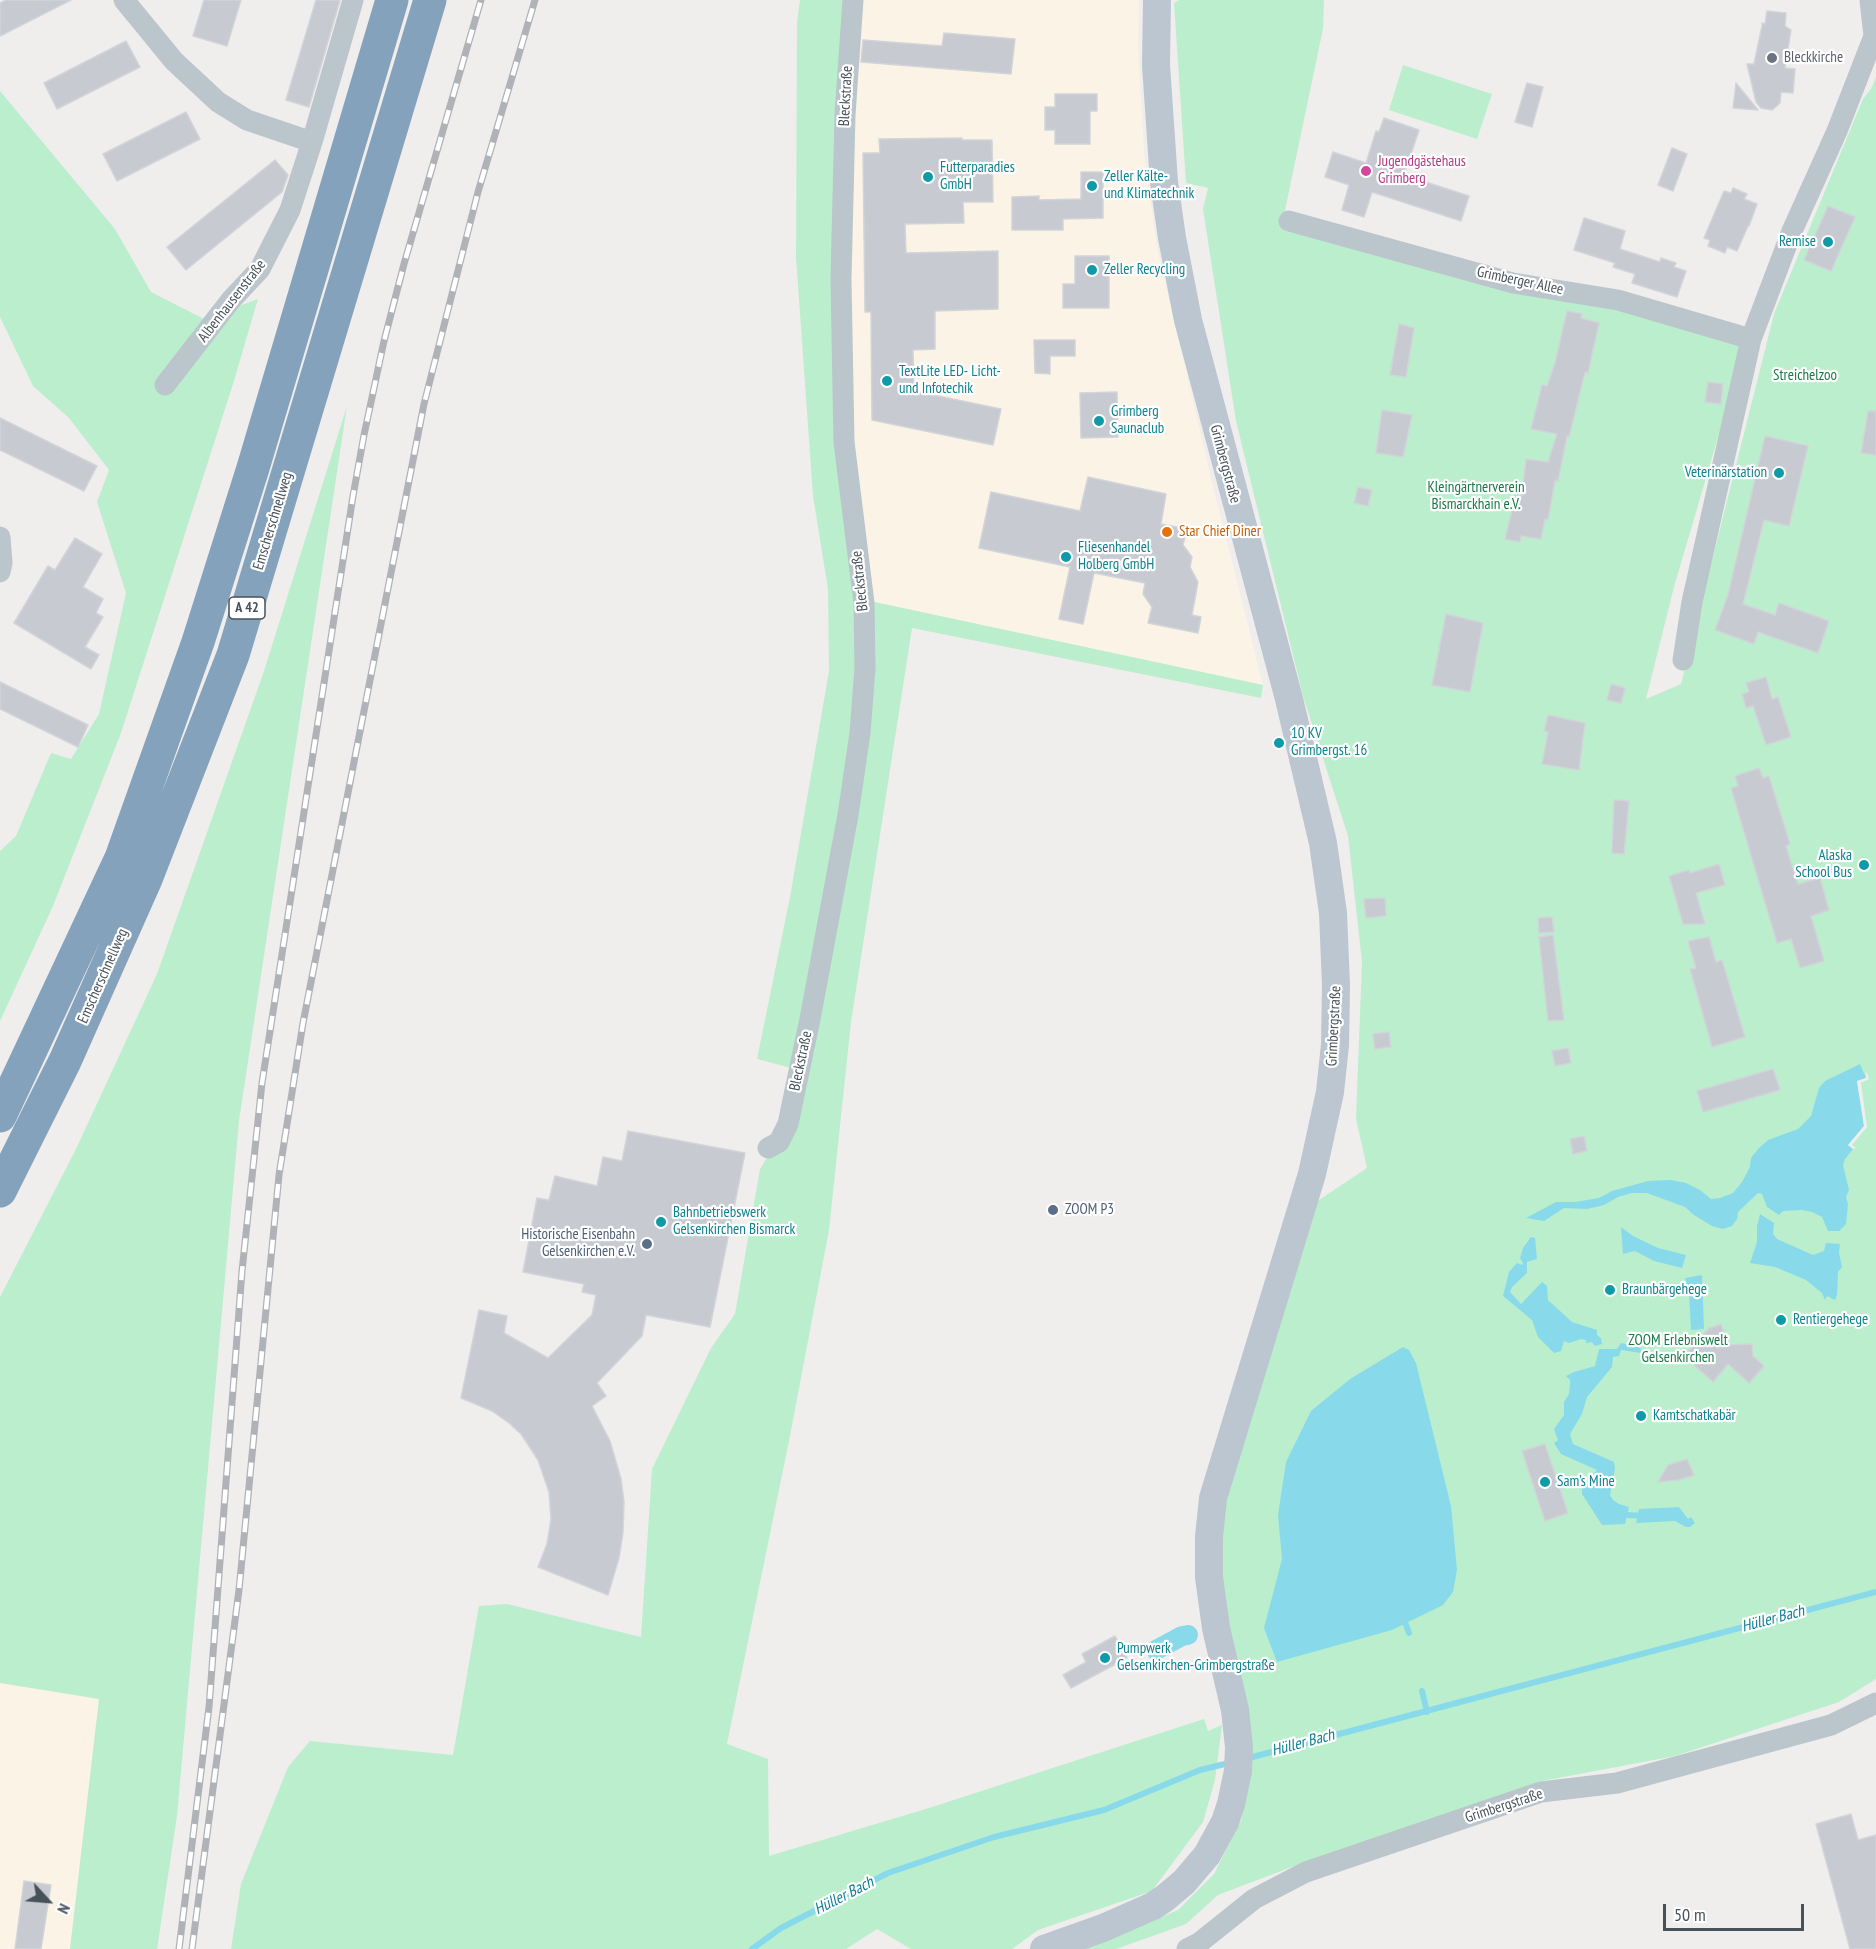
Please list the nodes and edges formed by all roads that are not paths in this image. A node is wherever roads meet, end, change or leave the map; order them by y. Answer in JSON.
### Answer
{"nodes":[{"id":1,"x":124,"y":0,"type":"edge"},
{"id":2,"x":353,"y":0,"type":"edge"},
{"id":3,"x":392,"y":0,"type":"edge"},
{"id":4,"x":430,"y":0,"type":"edge"},
{"id":5,"x":853,"y":0,"type":"edge"},
{"id":6,"x":1157,"y":0,"type":"edge"},
{"id":7,"x":1870,"y":0,"type":"edge"},
{"id":8,"x":312,"y":142,"type":"junction"},
{"id":9,"x":1289,"y":222,"type":"dead end"},
{"id":10,"x":1751,"y":339,"type":"junction"},
{"id":11,"x":165,"y":385,"type":"dead end"},
{"id":12,"x":0,"y":537,"type":"edge"},
{"id":13,"x":0,"y":572,"type":"edge"},
{"id":14,"x":1683,"y":660,"type":"dead end"},
{"id":15,"x":0,"y":1116,"type":"edge"},
{"id":16,"x":768,"y":1148,"type":"dead end"},
{"id":17,"x":0,"y":1191,"type":"edge"},
{"id":18,"x":1876,"y":1703,"type":"edge"},
{"id":19,"x":1044,"y":1949,"type":"edge"},
{"id":20,"x":1187,"y":1949,"type":"edge"}],
"edges":[{"from":1,"to":8,"type":"street"},
{"from":2,"to":8,"type":"street","name":"Albenhausenstraße"},
{"from":3,"to":15,"type":"highway","number":"A 42"},
{"from":4,"to":17,"type":"highway","name":"Emscherschnellweg","number":"A 42"},
{"from":5,"to":16,"type":"street","name":"Bleckstraße"},
{"from":6,"to":19,"type":"street","name":"Grimbergstraße"},
{"from":7,"to":10,"type":"street"},
{"from":8,"to":11,"type":"street","name":"Albenhausenstraße"},
{"from":9,"to":10,"type":"street","name":"Grimberger Allee"},
{"from":10,"to":14,"type":"street"},
{"from":12,"to":13,"type":"street"},
{"from":18,"to":20,"type":"street","name":"Grimbergstraße"}]}
